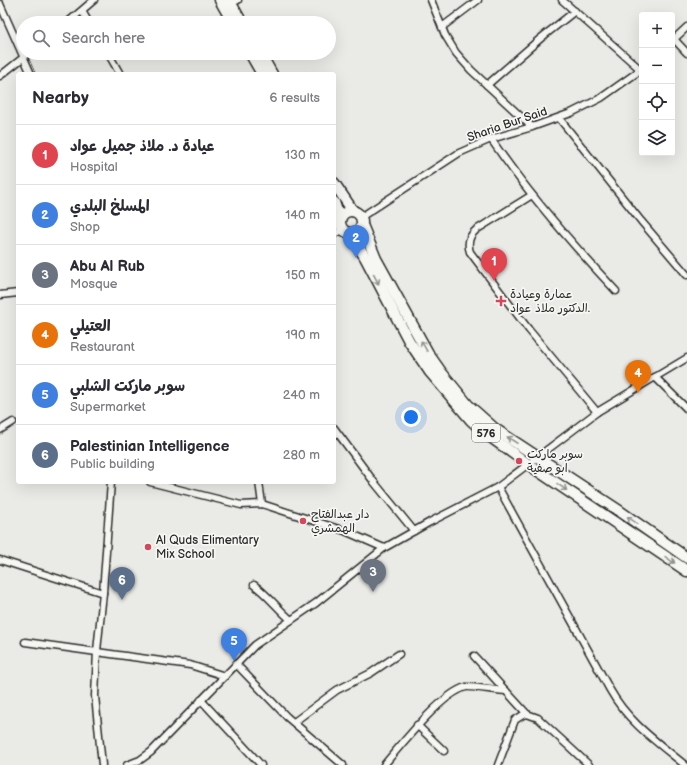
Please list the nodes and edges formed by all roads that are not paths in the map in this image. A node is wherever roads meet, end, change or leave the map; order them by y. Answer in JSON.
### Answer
{"nodes":[{"id":1,"x":94,"y":0,"type":"edge"},
{"id":2,"x":220,"y":0,"type":"edge"},
{"id":3,"x":431,"y":0,"type":"edge"},
{"id":4,"x":478,"y":0,"type":"edge"},
{"id":5,"x":562,"y":0,"type":"edge"},
{"id":6,"x":233,"y":1,"type":"edge"},
{"id":7,"x":0,"y":4,"type":"edge"},
{"id":8,"x":82,"y":10,"type":"junction"},
{"id":9,"x":574,"y":11,"type":"junction"},
{"id":10,"x":75,"y":16,"type":"edge"},
{"id":11,"x":86,"y":16,"type":"edge"},
{"id":12,"x":229,"y":16,"type":"edge"},
{"id":13,"x":239,"y":16,"type":"edge"},
{"id":14,"x":442,"y":27,"type":"junction"},
{"id":15,"x":687,"y":28,"type":"edge"},
{"id":16,"x":675,"y":38,"type":"edge"},
{"id":17,"x":16,"y":42,"type":"edge"},
{"id":18,"x":675,"y":42,"type":"edge"},
{"id":19,"x":687,"y":53,"type":"edge"},
{"id":20,"x":20,"y":60,"type":"edge"},
{"id":21,"x":24,"y":60,"type":"edge"},
{"id":22,"x":112,"y":60,"type":"edge"},
{"id":23,"x":254,"y":60,"type":"edge"},
{"id":24,"x":264,"y":60,"type":"edge"},
{"id":25,"x":639,"y":68,"type":"edge"},
{"id":26,"x":639,"y":71,"type":"edge"},
{"id":27,"x":30,"y":72,"type":"edge"},
{"id":28,"x":119,"y":72,"type":"edge"},
{"id":29,"x":261,"y":72,"type":"edge"},
{"id":30,"x":271,"y":72,"type":"edge"},
{"id":31,"x":0,"y":76,"type":"edge"},
{"id":32,"x":487,"y":85,"type":"junction"},
{"id":33,"x":559,"y":118,"type":"junction"},
{"id":34,"x":532,"y":127,"type":"junction"},
{"id":35,"x":491,"y":139,"type":"junction"},
{"id":36,"x":336,"y":186,"type":"edge"},
{"id":37,"x":532,"y":195,"type":"junction"},
{"id":38,"x":336,"y":208,"type":"edge"},
{"id":39,"x":359,"y":217,"type":"junction"},
{"id":40,"x":340,"y":220,"type":"junction"},
{"id":41,"x":342,"y":232,"type":"edge"},
{"id":42,"x":687,"y":275,"type":"edge"},
{"id":43,"x":616,"y":291,"type":"dead end"},
{"id":44,"x":16,"y":293,"type":"edge"},
{"id":45,"x":0,"y":295,"type":"edge"},
{"id":46,"x":687,"y":358,"type":"edge"},
{"id":47,"x":655,"y":376,"type":"junction"},
{"id":48,"x":687,"y":408,"type":"edge"},
{"id":49,"x":597,"y":412,"type":"junction"},
{"id":50,"x":12,"y":422,"type":"dead end"},
{"id":51,"x":0,"y":430,"type":"edge"},
{"id":52,"x":336,"y":431,"type":"edge"},
{"id":53,"x":538,"y":457,"type":"junction"},
{"id":54,"x":528,"y":464,"type":"junction"},
{"id":55,"x":111,"y":484,"type":"edge"},
{"id":56,"x":158,"y":484,"type":"edge"},
{"id":57,"x":259,"y":484,"type":"edge"},
{"id":58,"x":498,"y":487,"type":"junction"},
{"id":59,"x":262,"y":504,"type":"junction"},
{"id":60,"x":414,"y":531,"type":"junction"},
{"id":61,"x":384,"y":548,"type":"junction"},
{"id":62,"x":687,"y":558,"type":"edge"},
{"id":63,"x":0,"y":560,"type":"edge"},
{"id":64,"x":687,"y":571,"type":"edge"},
{"id":65,"x":254,"y":585,"type":"dead end"},
{"id":66,"x":103,"y":593,"type":"junction"},
{"id":67,"x":291,"y":620,"type":"junction"},
{"id":68,"x":25,"y":642,"type":"dead end"},
{"id":69,"x":97,"y":651,"type":"junction"},
{"id":70,"x":399,"y":654,"type":"dead end"},
{"id":71,"x":474,"y":656,"type":"dead end"},
{"id":72,"x":236,"y":664,"type":"junction"},
{"id":73,"x":225,"y":676,"type":"junction"},
{"id":74,"x":506,"y":691,"type":"junction"},
{"id":75,"x":201,"y":700,"type":"junction"},
{"id":76,"x":527,"y":714,"type":"junction"},
{"id":77,"x":294,"y":722,"type":"junction"},
{"id":78,"x":418,"y":726,"type":"junction"},
{"id":79,"x":444,"y":751,"type":"dead end"},
{"id":80,"x":137,"y":763,"type":"edge"},
{"id":81,"x":102,"y":765,"type":"edge"},
{"id":82,"x":127,"y":765,"type":"edge"},
{"id":83,"x":261,"y":765,"type":"edge"},
{"id":84,"x":344,"y":765,"type":"edge"},
{"id":85,"x":384,"y":765,"type":"edge"},
{"id":86,"x":498,"y":765,"type":"edge"},
{"id":87,"x":589,"y":765,"type":"edge"},
{"id":88,"x":685,"y":765,"type":"edge"}],
"edges":[{"from":1,"to":8,"type":"street"},
{"from":2,"to":12,"type":"main road"},
{"from":3,"to":14,"type":"street"},
{"from":4,"to":14,"type":"street"},
{"from":5,"to":9,"type":"street"},
{"from":6,"to":13,"type":"main road"},
{"from":7,"to":17,"type":"street"},
{"from":8,"to":10,"type":"street"},
{"from":8,"to":11,"type":"street"},
{"from":9,"to":25,"type":"street"},
{"from":9,"to":32,"type":"street"},
{"from":14,"to":32,"type":"street"},
{"from":15,"to":16,"type":"street"},
{"from":18,"to":19,"type":"street"},
{"from":20,"to":31,"type":"street"},
{"from":21,"to":27,"type":"street"},
{"from":22,"to":28,"type":"street"},
{"from":23,"to":29,"type":"main road"},
{"from":24,"to":30,"type":"main road"},
{"from":26,"to":33,"type":"street","name":"Sharia Bur Said"},
{"from":32,"to":34,"type":"street"},
{"from":33,"to":34,"type":"street","name":"Sharia Bur Said"},
{"from":33,"to":42,"type":"street"},
{"from":34,"to":35,"type":"street","name":"Sharia Bur Said"},
{"from":35,"to":37,"type":"street"},
{"from":35,"to":39,"type":"street","name":"Sharia Bur Said"},
{"from":36,"to":39,"type":"main road"},
{"from":37,"to":43,"type":"street"},
{"from":37,"to":49,"type":"street"},
{"from":38,"to":40,"type":"main road"},
{"from":39,"to":40,"type":"main road"},
{"from":39,"to":41,"type":"main road"},
{"from":53,"to":39,"type":"main road","number":"576","one_way":true},
{"from":40,"to":41,"type":"main road"},
{"from":41,"to":54,"type":"main road","number":"576","one_way":true},
{"from":44,"to":45,"type":"street"},
{"from":46,"to":47,"type":"street"},
{"from":47,"to":48,"type":"street"},
{"from":47,"to":49,"type":"street"},
{"from":49,"to":53,"type":"street"},
{"from":50,"to":51,"type":"street"},
{"from":52,"to":60,"type":"street"},
{"from":53,"to":54,"type":"street"},
{"from":62,"to":53,"type":"main road","number":"576","one_way":true},
{"from":54,"to":58,"type":"street"},
{"from":54,"to":64,"type":"main road","number":"576","one_way":true},
{"from":55,"to":66,"type":"street"},
{"from":56,"to":59,"type":"street"},
{"from":57,"to":59,"type":"street"},
{"from":58,"to":60,"type":"street"},
{"from":58,"to":88,"type":"street"},
{"from":59,"to":61,"type":"street"},
{"from":60,"to":61,"type":"street"},
{"from":61,"to":67,"type":"street"},
{"from":63,"to":66,"type":"street"},
{"from":65,"to":67,"type":"street"},
{"from":66,"to":69,"type":"street"},
{"from":67,"to":72,"type":"street"},
{"from":68,"to":69,"type":"street"},
{"from":69,"to":73,"type":"street"},
{"from":69,"to":81,"type":"street"},
{"from":70,"to":77,"type":"street"},
{"from":71,"to":74,"type":"street"},
{"from":72,"to":73,"type":"street"},
{"from":72,"to":77,"type":"street"},
{"from":73,"to":75,"type":"street"},
{"from":74,"to":76,"type":"street"},
{"from":74,"to":78,"type":"street"},
{"from":75,"to":80,"type":"street"},
{"from":75,"to":83,"type":"street"},
{"from":76,"to":86,"type":"street"},
{"from":76,"to":87,"type":"street"},
{"from":77,"to":84,"type":"street"},
{"from":78,"to":79,"type":"street"},
{"from":78,"to":85,"type":"street"},
{"from":80,"to":82,"type":"street"}]}
